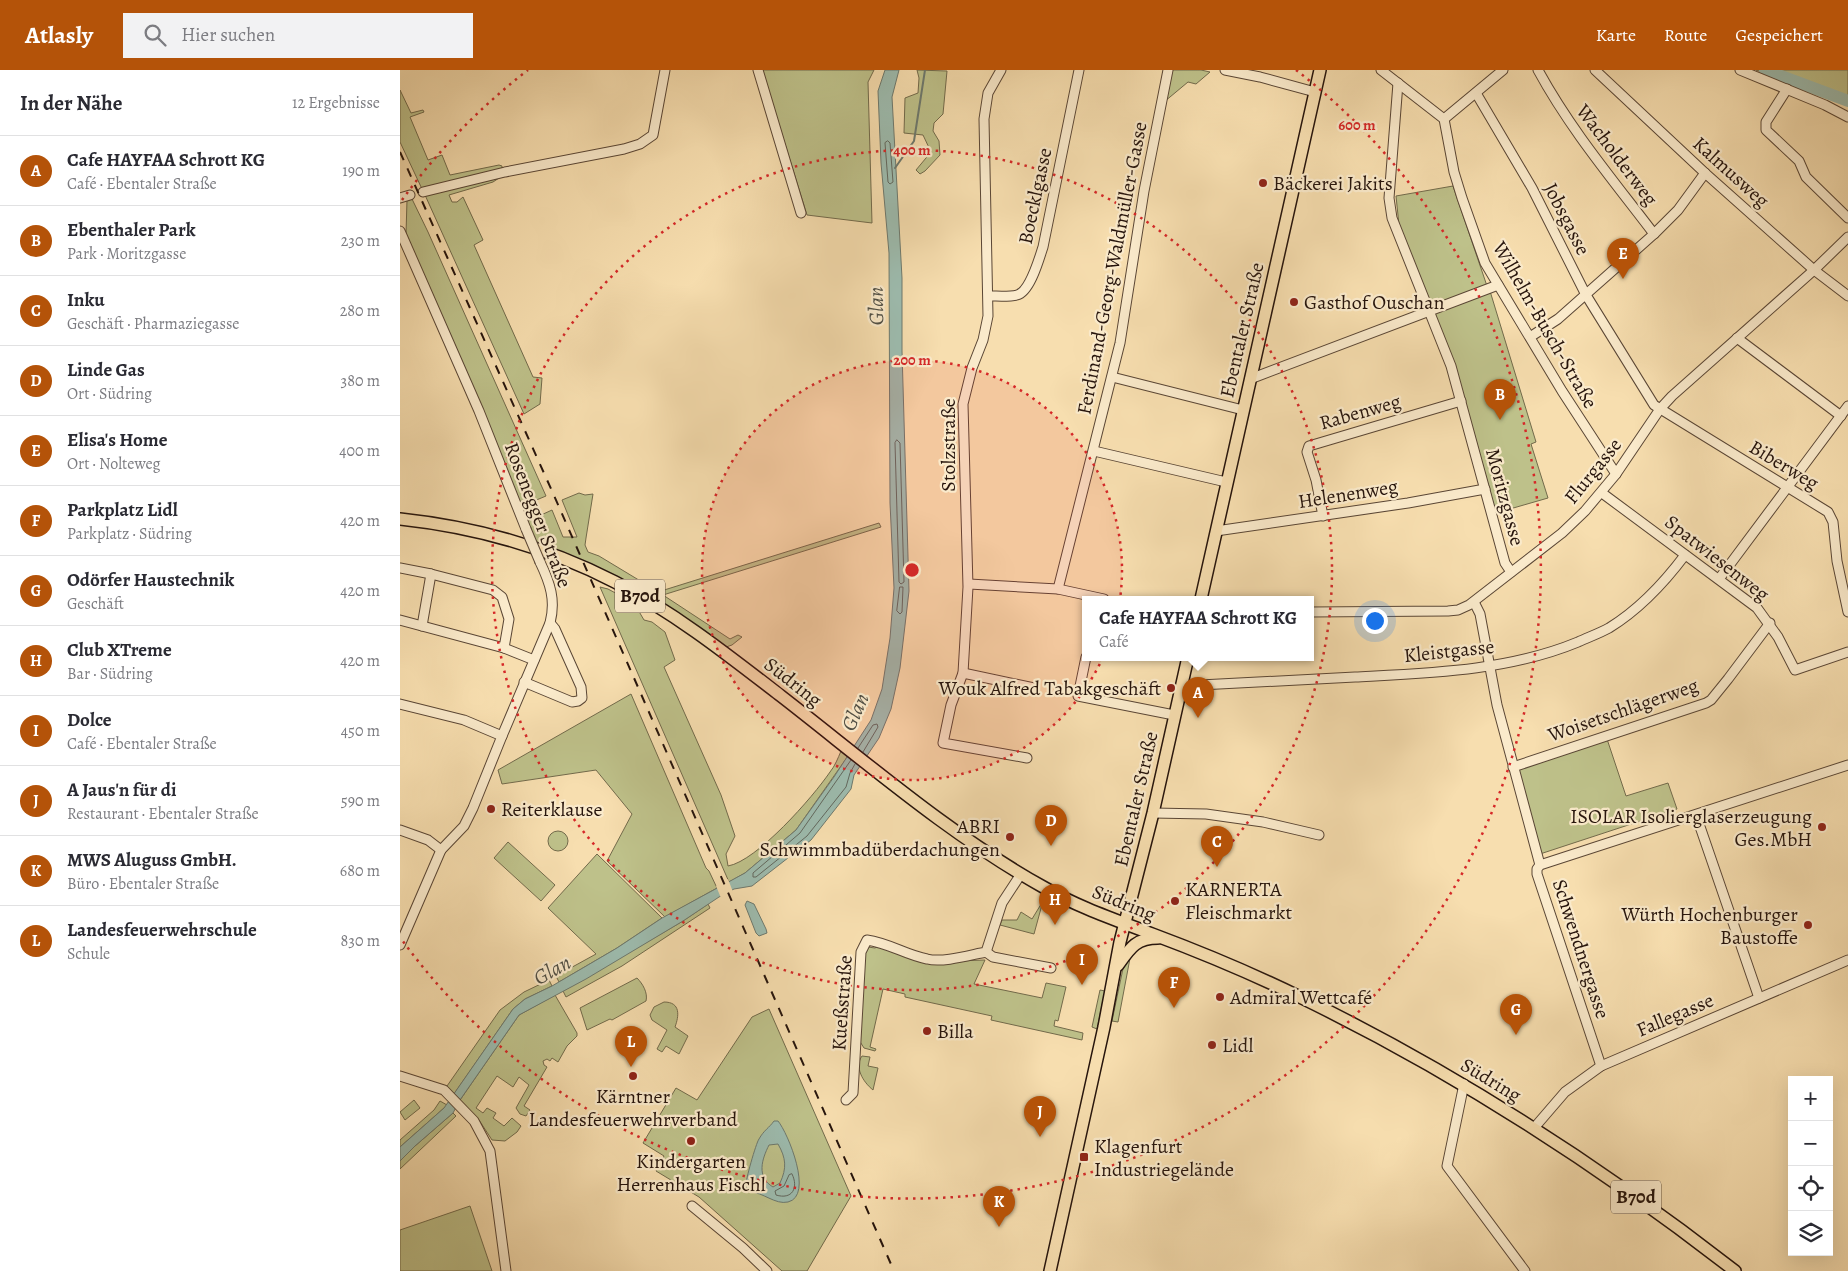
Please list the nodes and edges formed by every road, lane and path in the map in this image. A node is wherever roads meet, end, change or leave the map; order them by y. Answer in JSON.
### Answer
{"nodes":[{"id":1,"x":664,"y":70,"type":"edge"},
{"id":2,"x":758,"y":70,"type":"edge"},
{"id":3,"x":1001,"y":70,"type":"edge"},
{"id":4,"x":1079,"y":70,"type":"edge"},
{"id":5,"x":1168,"y":70,"type":"edge"},
{"id":6,"x":1225,"y":70,"type":"edge"},
{"id":7,"x":1320,"y":70,"type":"edge"},
{"id":8,"x":1381,"y":70,"type":"edge"},
{"id":9,"x":1503,"y":70,"type":"edge"},
{"id":10,"x":1538,"y":70,"type":"edge"},
{"id":11,"x":1595,"y":70,"type":"edge"},
{"id":12,"x":1740,"y":70,"type":"edge"},
{"id":13,"x":1398,"y":83,"type":"junction"},
{"id":14,"x":1787,"y":90,"type":"junction"},
{"id":15,"x":1315,"y":92,"type":"junction"},
{"id":16,"x":1476,"y":93,"type":"junction"},
{"id":17,"x":1848,"y":118,"type":"edge"},
{"id":18,"x":1444,"y":119,"type":"junction"},
{"id":19,"x":1705,"y":173,"type":"junction"},
{"id":20,"x":423,"y":192,"type":"dead end"},
{"id":21,"x":410,"y":196,"type":"dead end"},
{"id":22,"x":400,"y":198,"type":"edge"},
{"id":23,"x":801,"y":213,"type":"dead end"},
{"id":24,"x":1848,"y":218,"type":"edge"},
{"id":25,"x":400,"y":231,"type":"edge"},
{"id":26,"x":1654,"y":234,"type":"junction"},
{"id":27,"x":1848,"y":237,"type":"edge"},
{"id":28,"x":1814,"y":270,"type":"junction"},
{"id":29,"x":1498,"y":285,"type":"junction"},
{"id":30,"x":1586,"y":295,"type":"junction"},
{"id":31,"x":989,"y":296,"type":"junction"},
{"id":32,"x":1848,"y":296,"type":"edge"},
{"id":33,"x":1428,"y":312,"type":"junction"},
{"id":34,"x":1530,"y":337,"type":"junction"},
{"id":35,"x":1738,"y":338,"type":"junction"},
{"id":36,"x":1112,"y":377,"type":"junction"},
{"id":37,"x":1250,"y":379,"type":"junction"},
{"id":38,"x":1461,"y":401,"type":"junction"},
{"id":39,"x":1848,"y":406,"type":"edge"},
{"id":40,"x":1660,"y":409,"type":"junction"},
{"id":41,"x":1243,"y":410,"type":"junction"},
{"id":42,"x":1841,"y":416,"type":"junction"},
{"id":43,"x":1094,"y":451,"type":"junction"},
{"id":44,"x":1616,"y":474,"type":"junction"},
{"id":45,"x":1226,"y":482,"type":"junction"},
{"id":46,"x":1788,"y":488,"type":"junction"},
{"id":47,"x":1485,"y":489,"type":"junction"},
{"id":48,"x":1602,"y":493,"type":"junction"},
{"id":49,"x":1323,"y":516,"type":"junction"},
{"id":50,"x":400,"y":519,"type":"edge"},
{"id":51,"x":1216,"y":531,"type":"junction"},
{"id":52,"x":1685,"y":555,"type":"junction"},
{"id":53,"x":400,"y":568,"type":"edge"},
{"id":54,"x":1511,"y":572,"type":"junction"},
{"id":55,"x":431,"y":574,"type":"junction"},
{"id":56,"x":1719,"y":579,"type":"junction"},
{"id":57,"x":969,"y":584,"type":"junction"},
{"id":58,"x":1058,"y":589,"type":"junction"},
{"id":59,"x":1087,"y":596,"type":"edge"},
{"id":60,"x":1202,"y":596,"type":"edge"},
{"id":61,"x":1474,"y":602,"type":"junction"},
{"id":62,"x":1314,"y":612,"type":"edge"},
{"id":63,"x":1848,"y":612,"type":"edge"},
{"id":64,"x":400,"y":620,"type":"edge"},
{"id":65,"x":550,"y":623,"type":"junction"},
{"id":66,"x":1770,"y":623,"type":"junction"},
{"id":67,"x":422,"y":626,"type":"junction"},
{"id":68,"x":504,"y":648,"type":"junction"},
{"id":69,"x":1848,"y":652,"type":"edge"},
{"id":70,"x":534,"y":660,"type":"junction"},
{"id":71,"x":1085,"y":661,"type":"edge"},
{"id":72,"x":1187,"y":661,"type":"edge"},
{"id":73,"x":1489,"y":666,"type":"junction"},
{"id":74,"x":963,"y":673,"type":"junction"},
{"id":75,"x":524,"y":682,"type":"junction"},
{"id":76,"x":1181,"y":686,"type":"junction"},
{"id":77,"x":1034,"y":688,"type":"dead end"},
{"id":78,"x":400,"y":704,"type":"edge"},
{"id":79,"x":1174,"y":715,"type":"junction"},
{"id":80,"x":502,"y":736,"type":"junction"},
{"id":81,"x":1027,"y":758,"type":"dead end"},
{"id":82,"x":1848,"y":765,"type":"edge"},
{"id":83,"x":1513,"y":767,"type":"junction"},
{"id":84,"x":1153,"y":813,"type":"junction"},
{"id":85,"x":1696,"y":815,"type":"junction"},
{"id":86,"x":400,"y":830,"type":"edge"},
{"id":87,"x":1319,"y":835,"type":"dead end"},
{"id":88,"x":441,"y":850,"type":"junction"},
{"id":89,"x":1540,"y":865,"type":"junction"},
{"id":90,"x":1021,"y":874,"type":"junction"},
{"id":91,"x":1125,"y":924,"type":"junction"},
{"id":92,"x":1164,"y":939,"type":"junction"},
{"id":93,"x":400,"y":945,"type":"edge"},
{"id":94,"x":986,"y":952,"type":"junction"},
{"id":95,"x":1848,"y":960,"type":"edge"},
{"id":96,"x":1051,"y":968,"type":"dead end"},
{"id":97,"x":1114,"y":970,"type":"junction"},
{"id":98,"x":1759,"y":998,"type":"junction"},
{"id":99,"x":1601,"y":1066,"type":"junction"},
{"id":100,"x":400,"y":1076,"type":"edge"},
{"id":101,"x":1464,"y":1084,"type":"junction"},
{"id":102,"x":846,"y":1100,"type":"dead end"},
{"id":103,"x":1534,"y":1128,"type":"junction"},
{"id":104,"x":692,"y":1206,"type":"dead end"},
{"id":105,"x":753,"y":1258,"type":"junction"},
{"id":106,"x":506,"y":1271,"type":"edge"},
{"id":107,"x":760,"y":1271,"type":"edge"},
{"id":108,"x":767,"y":1271,"type":"edge"},
{"id":109,"x":1050,"y":1271,"type":"edge"},
{"id":110,"x":1525,"y":1271,"type":"edge"},
{"id":111,"x":1735,"y":1271,"type":"edge"}],
"edges":[{"from":1,"to":20,"type":"street"},
{"from":2,"to":23,"type":"street"},
{"from":3,"to":31,"type":"street","name":"Stolzstraße"},
{"from":4,"to":31,"type":"street","name":"Boecklgasse"},
{"from":5,"to":36,"type":"street","name":"Ferdinand-Georg-Waldmüller-Gasse"},
{"from":6,"to":15,"type":"street"},
{"from":7,"to":15,"type":"main road","name":"Ebentaler Straße"},
{"from":8,"to":13,"type":"street"},
{"from":9,"to":16,"type":"street"},
{"from":10,"to":26,"type":"street","name":"Wacholderweg"},
{"from":11,"to":19,"type":"street","name":"Kalmusweg"},
{"from":12,"to":14,"type":"street"},
{"from":13,"to":18,"type":"street"},
{"from":13,"to":33,"type":"street","name":"Moritzgasse"},
{"from":14,"to":17,"type":"street"},
{"from":14,"to":24,"type":"street"},
{"from":15,"to":37,"type":"main road","name":"Ebentaler Straße"},
{"from":16,"to":18,"type":"street"},
{"from":16,"to":30,"type":"street","name":"Jobsgasse"},
{"from":18,"to":29,"type":"street","name":"Wilhelm-Busch-Straße"},
{"from":19,"to":26,"type":"street"},
{"from":19,"to":28,"type":"street","name":"Kalmusweg"},
{"from":21,"to":22,"type":"street"},
{"from":25,"to":65,"type":"street","name":"Rosenegger Straße","bridge":true},
{"from":26,"to":30,"type":"street"},
{"from":27,"to":28,"type":"street","name":"Flurgasse"},
{"from":28,"to":32,"type":"street","name":"Kalmusweg"},
{"from":28,"to":35,"type":"street","name":"Flurgasse"},
{"from":29,"to":33,"type":"street"},
{"from":29,"to":34,"type":"street","name":"Wilhelm-Busch-Straße"},
{"from":30,"to":34,"type":"street"},
{"from":30,"to":40,"type":"street","name":"Jobsgasse"},
{"from":31,"to":57,"type":"street","name":"Stolzstraße"},
{"from":33,"to":37,"type":"street"},
{"from":33,"to":38,"type":"street","name":"Moritzgasse"},
{"from":34,"to":44,"type":"street","name":"Wilhelm-Busch-Straße"},
{"from":35,"to":40,"type":"street","name":"Flurgasse"},
{"from":35,"to":42,"type":"street"},
{"from":36,"to":41,"type":"street"},
{"from":36,"to":43,"type":"street","name":"Ferdinand-Georg-Waldmüller-Gasse"},
{"from":37,"to":41,"type":"main road","name":"Ebentaler Straße"},
{"from":38,"to":47,"type":"street","name":"Moritzgasse"},
{"from":38,"to":49,"type":"street","name":"Rabenweg"},
{"from":39,"to":42,"type":"street"},
{"from":40,"to":44,"type":"street","name":"Flurgasse"},
{"from":40,"to":46,"type":"street","name":"Biberweg"},
{"from":41,"to":45,"type":"main road","name":"Ebentaler Straße"},
{"from":42,"to":46,"type":"street"},
{"from":43,"to":45,"type":"street"},
{"from":43,"to":58,"type":"street","name":"Ferdinand-Georg-Waldmüller-Gasse"},
{"from":44,"to":48,"type":"street","name":"Flurgasse"},
{"from":45,"to":51,"type":"main road","name":"Ebentaler Straße"},
{"from":46,"to":56,"type":"street"},
{"from":46,"to":63,"type":"street","name":"Biberweg"},
{"from":47,"to":49,"type":"street","name":"Helenenweg"},
{"from":47,"to":54,"type":"street","name":"Moritzgasse"},
{"from":48,"to":52,"type":"street","name":"Spatwiesenweg"},
{"from":48,"to":54,"type":"street","name":"Flurgasse"},
{"from":49,"to":51,"type":"street","name":"Helenenweg"},
{"from":50,"to":90,"type":"main road","name":"Südring","number":"B70d"},
{"from":51,"to":60,"type":"main road","name":"Ebentaler Straße"},
{"from":52,"to":56,"type":"street","name":"Spatwiesenweg"},
{"from":52,"to":73,"type":"street","name":"Kleistgasse"},
{"from":53,"to":55,"type":"street"},
{"from":54,"to":61,"type":"street","name":"Flurgasse"},
{"from":55,"to":67,"type":"street"},
{"from":55,"to":68,"type":"street"},
{"from":56,"to":66,"type":"street","name":"Spatwiesenweg"},
{"from":57,"to":58,"type":"street"},
{"from":57,"to":74,"type":"street","name":"Stolzstraße"},
{"from":58,"to":59,"type":"street"},
{"from":61,"to":62,"type":"street","name":"Flurgasse"},
{"from":61,"to":73,"type":"street"},
{"from":64,"to":67,"type":"street"},
{"from":65,"to":70,"type":"street","name":"Rosenegger Straße"},
{"from":65,"to":75,"type":"street"},
{"from":66,"to":69,"type":"street","name":"Spatwiesenweg"},
{"from":66,"to":83,"type":"street","name":"Woisetschlägerweg"},
{"from":67,"to":68,"type":"street"},
{"from":68,"to":70,"type":"street"},
{"from":70,"to":75,"type":"street","name":"Rosenegger Straße"},
{"from":71,"to":79,"type":"street"},
{"from":72,"to":76,"type":"main road","name":"Ebentaler Straße"},
{"from":73,"to":76,"type":"street","name":"Kleistgasse"},
{"from":73,"to":83,"type":"street"},
{"from":74,"to":77,"type":"street"},
{"from":74,"to":81,"type":"street","name":"Stolzstraße"},
{"from":75,"to":80,"type":"street","name":"Rosenegger Straße"},
{"from":76,"to":79,"type":"main road","name":"Ebentaler Straße"},
{"from":78,"to":80,"type":"street"},
{"from":79,"to":84,"type":"main road","name":"Ebentaler Straße"},
{"from":80,"to":88,"type":"street","name":"Rosenegger Straße"},
{"from":82,"to":85,"type":"street","name":"Schwendnergasse"},
{"from":83,"to":89,"type":"street"},
{"from":84,"to":87,"type":"street"},
{"from":84,"to":91,"type":"main road","name":"Ebentaler Straße"},
{"from":85,"to":89,"type":"street","name":"Schwendnergasse"},
{"from":85,"to":98,"type":"street"},
{"from":86,"to":88,"type":"street"},
{"from":88,"to":93,"type":"street","name":"Rosenegger Straße"},
{"from":89,"to":99,"type":"street","name":"Schwendnergasse"},
{"from":90,"to":91,"type":"main road","name":"Südring","number":"B70d"},
{"from":90,"to":94,"type":"street"},
{"from":91,"to":92,"type":"main road","name":"Südring","number":"B70d"},
{"from":91,"to":97,"type":"main road","name":"Ebentaler Straße"},
{"from":92,"to":97,"type":"main road"},
{"from":92,"to":101,"type":"main road","name":"Südring","number":"B70d"},
{"from":94,"to":96,"type":"street","name":"Kueßstraße"},
{"from":94,"to":102,"type":"street","name":"Kueßstraße"},
{"from":95,"to":98,"type":"street","name":"Fallegasse"},
{"from":97,"to":109,"type":"main road","name":"Ebentaler Straße"},
{"from":98,"to":99,"type":"street","name":"Fallegasse"},
{"from":99,"to":103,"type":"street","name":"Fallegasse"},
{"from":100,"to":106,"type":"street"},
{"from":101,"to":103,"type":"main road","name":"Südring","number":"B70d"},
{"from":101,"to":110,"type":"street"},
{"from":103,"to":111,"type":"main road","name":"Südring","number":"B70d"},
{"from":104,"to":105,"type":"street"},
{"from":105,"to":107,"type":"street"},
{"from":105,"to":108,"type":"street"}]}
